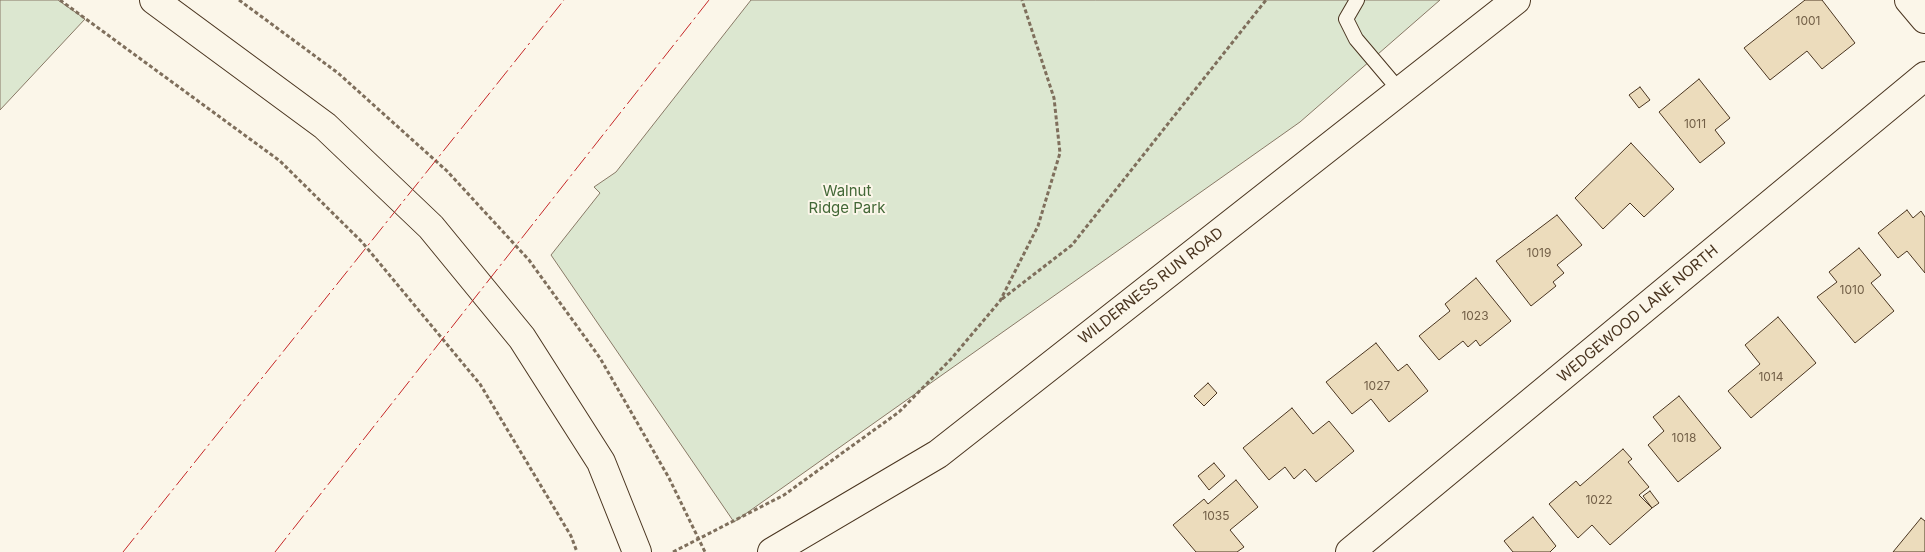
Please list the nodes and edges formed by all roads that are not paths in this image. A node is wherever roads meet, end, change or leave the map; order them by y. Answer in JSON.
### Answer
{"nodes":[{"id":1,"x":154,"y":0,"type":"edge"},
{"id":2,"x":1357,"y":0,"type":"edge"},
{"id":3,"x":1516,"y":0,"type":"edge"},
{"id":4,"x":1909,"y":0,"type":"edge"},
{"id":5,"x":1925,"y":19,"type":"edge"},
{"id":6,"x":1925,"y":76,"type":"edge"},
{"id":7,"x":1400,"y":91,"type":"junction"},
{"id":8,"x":637,"y":552,"type":"edge"},
{"id":9,"x":772,"y":552,"type":"edge"},
{"id":10,"x":1350,"y":552,"type":"edge"}],
"edges":[{"from":1,"to":8,"type":"street"},
{"from":2,"to":7,"type":"lane"},
{"from":3,"to":7,"type":"street","name":"WILDERNESS RUN ROAD"},
{"from":4,"to":5,"type":"street"},
{"from":6,"to":10,"type":"street","name":"WEDGEWOOD LANE NORTH"},
{"from":7,"to":9,"type":"street","name":"WILDERNESS RUN ROAD"}]}
